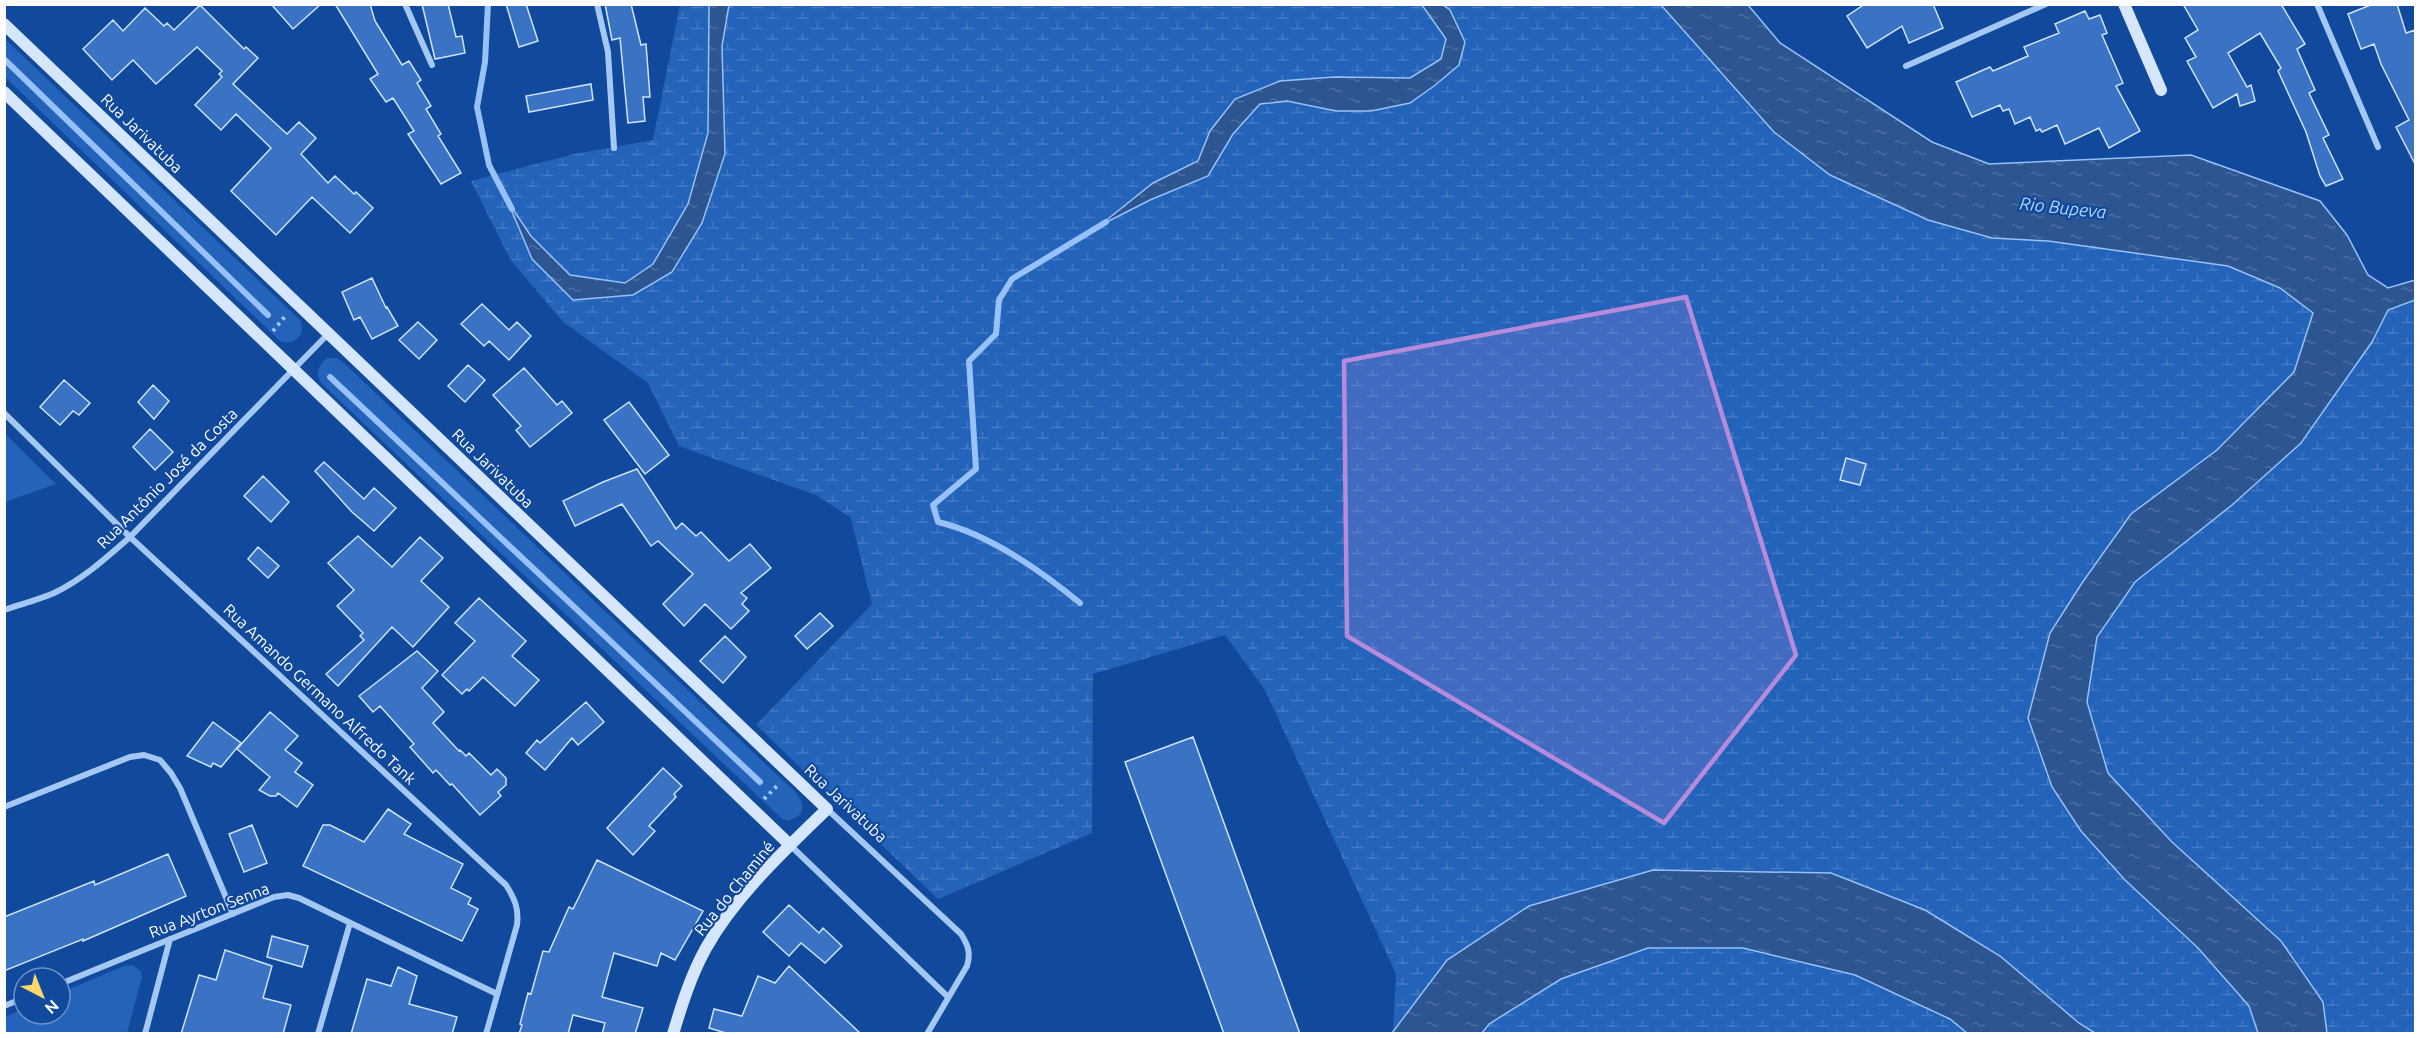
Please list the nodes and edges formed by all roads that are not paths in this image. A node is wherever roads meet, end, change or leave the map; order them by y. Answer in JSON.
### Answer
{"nodes":[{"id":1,"x":405,"y":4,"type":"edge"},
{"id":2,"x":597,"y":4,"type":"edge"},
{"id":3,"x":2046,"y":4,"type":"edge"},
{"id":4,"x":2124,"y":4,"type":"edge"},
{"id":5,"x":2317,"y":4,"type":"edge"},
{"id":6,"x":4,"y":24,"type":"edge"},
{"id":7,"x":432,"y":65,"type":"dead end"},
{"id":8,"x":1906,"y":66,"type":"dead end"},
{"id":9,"x":2161,"y":90,"type":"dead end"},
{"id":10,"x":4,"y":92,"type":"edge"},
{"id":11,"x":2378,"y":147,"type":"dead end"},
{"id":12,"x":614,"y":148,"type":"dead end"},
{"id":13,"x":328,"y":334,"type":"junction"},
{"id":14,"x":294,"y":370,"type":"junction"},
{"id":15,"x":4,"y":413,"type":"edge"},
{"id":16,"x":130,"y":537,"type":"junction"},
{"id":17,"x":4,"y":609,"type":"edge"},
{"id":18,"x":4,"y":807,"type":"edge"},
{"id":19,"x":826,"y":808,"type":"junction"},
{"id":20,"x":790,"y":845,"type":"junction"},
{"id":21,"x":233,"y":914,"type":"junction"},
{"id":22,"x":350,"y":923,"type":"junction"},
{"id":23,"x":170,"y":939,"type":"junction"},
{"id":24,"x":72,"y":979,"type":"edge"},
{"id":25,"x":497,"y":994,"type":"junction"},
{"id":26,"x":948,"y":997,"type":"junction"},
{"id":27,"x":145,"y":1034,"type":"edge"},
{"id":28,"x":318,"y":1034,"type":"edge"},
{"id":29,"x":486,"y":1034,"type":"edge"},
{"id":30,"x":673,"y":1034,"type":"edge"},
{"id":31,"x":927,"y":1034,"type":"edge"}],
"edges":[{"from":1,"to":7,"type":"street"},
{"from":2,"to":12,"type":"street"},
{"from":3,"to":8,"type":"street"},
{"from":4,"to":9,"type":"street"},
{"from":5,"to":11,"type":"street"},
{"from":6,"to":13,"type":"street","name":"Rua Jarivatuba"},
{"from":10,"to":14,"type":"street"},
{"from":13,"to":14,"type":"street","name":"Rua Antônio José da Costa"},
{"from":13,"to":19,"type":"street","name":"Rua Jarivatuba"},
{"from":14,"to":16,"type":"street","name":"Rua Antônio José da Costa"},
{"from":14,"to":20,"type":"street"},
{"from":15,"to":16,"type":"street","name":"Rua Amando Germano Alfredo Tank"},
{"from":16,"to":17,"type":"street","name":"Rua Antônio José da Costa"},
{"from":16,"to":25,"type":"street","name":"Rua Amando Germano Alfredo Tank"},
{"from":18,"to":21,"type":"street"},
{"from":19,"to":20,"type":"street","name":"Rua do Chaminé"},
{"from":19,"to":26,"type":"street","name":"Rua Jarivatuba"},
{"from":20,"to":26,"type":"street"},
{"from":20,"to":30,"type":"street","name":"Rua do Chaminé"},
{"from":21,"to":22,"type":"street","name":"Rua Ayrton Senna"},
{"from":21,"to":23,"type":"street","name":"Rua Ayrton Senna"},
{"from":22,"to":25,"type":"street","name":"Rua Ayrton Senna"},
{"from":22,"to":28,"type":"street"},
{"from":23,"to":24,"type":"street","name":"Rua Ayrton Senna"},
{"from":23,"to":27,"type":"street"},
{"from":25,"to":29,"type":"street","name":"Rua Amando Germano Alfredo Tank"},
{"from":26,"to":31,"type":"street"}]}
